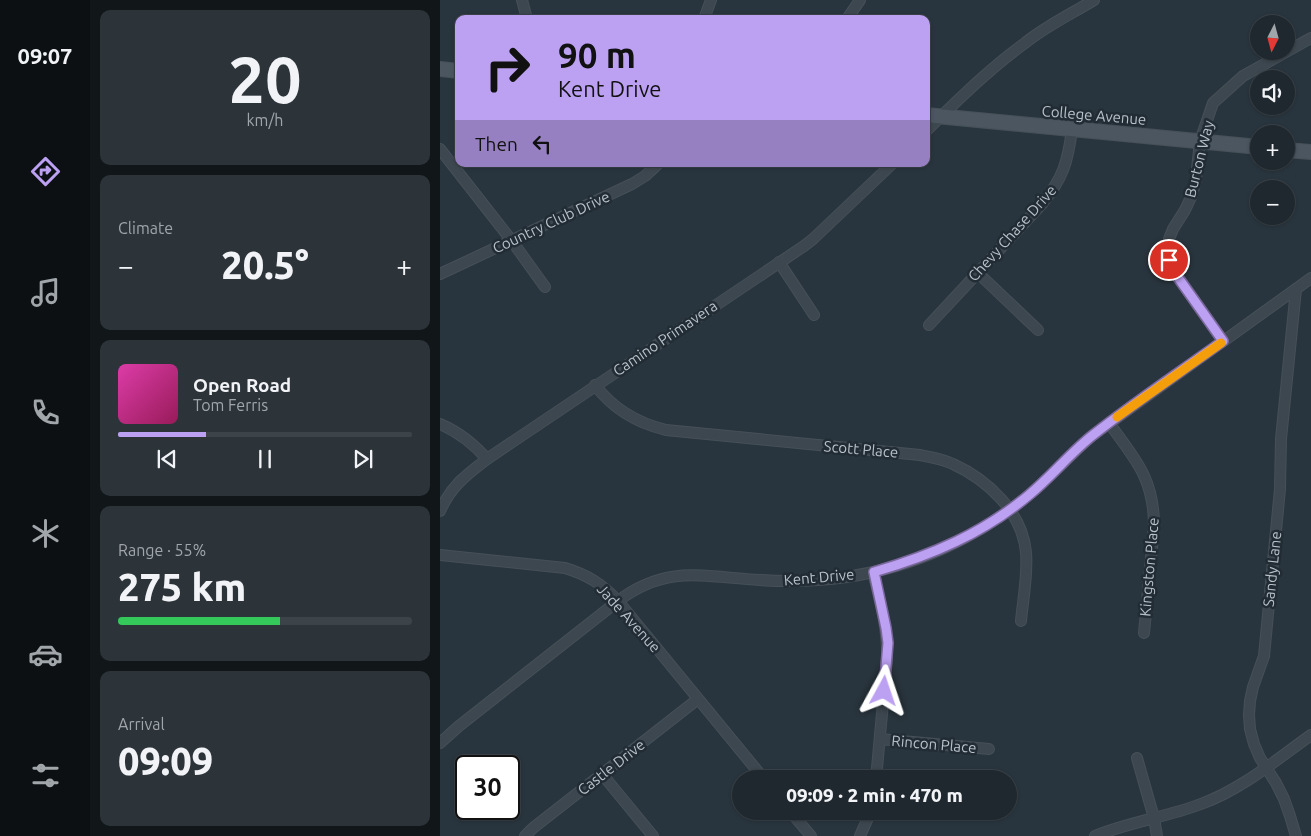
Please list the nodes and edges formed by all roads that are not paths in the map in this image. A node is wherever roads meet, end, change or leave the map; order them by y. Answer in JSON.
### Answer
{"nodes":[{"id":1,"x":522,"y":0,"type":"edge"},
{"id":2,"x":711,"y":0,"type":"edge"},
{"id":3,"x":860,"y":0,"type":"edge"},
{"id":4,"x":1094,"y":0,"type":"edge"},
{"id":5,"x":527,"y":15,"type":"edge"},
{"id":6,"x":705,"y":15,"type":"edge"},
{"id":7,"x":850,"y":15,"type":"edge"},
{"id":8,"x":1311,"y":38,"type":"edge"},
{"id":9,"x":440,"y":69,"type":"edge"},
{"id":10,"x":455,"y":71,"type":"edge"},
{"id":11,"x":930,"y":116,"type":"edge"},
{"id":12,"x":941,"y":117,"type":"junction"},
{"id":13,"x":930,"y":127,"type":"edge"},
{"id":14,"x":1072,"y":129,"type":"junction"},
{"id":15,"x":1200,"y":141,"type":"junction"},
{"id":16,"x":1250,"y":146,"type":"edge"},
{"id":17,"x":440,"y":149,"type":"edge"},
{"id":18,"x":1295,"y":151,"type":"edge"},
{"id":19,"x":1311,"y":152,"type":"edge"},
{"id":20,"x":655,"y":167,"type":"edge"},
{"id":21,"x":889,"y":167,"type":"edge"},
{"id":22,"x":512,"y":241,"type":"junction"},
{"id":23,"x":779,"y":262,"type":"junction"},
{"id":24,"x":978,"y":272,"type":"junction"},
{"id":25,"x":440,"y":274,"type":"edge"},
{"id":26,"x":1311,"y":278,"type":"edge"},
{"id":27,"x":545,"y":287,"type":"dead end"},
{"id":28,"x":1296,"y":289,"type":"junction"},
{"id":29,"x":814,"y":315,"type":"dead end"},
{"id":30,"x":929,"y":324,"type":"dead end"},
{"id":31,"x":1038,"y":330,"type":"dead end"},
{"id":32,"x":1223,"y":341,"type":"junction"},
{"id":33,"x":596,"y":385,"type":"junction"},
{"id":34,"x":1109,"y":422,"type":"junction"},
{"id":35,"x":440,"y":424,"type":"edge"},
{"id":36,"x":487,"y":459,"type":"junction"},
{"id":37,"x":1010,"y":510,"type":"junction"},
{"id":38,"x":440,"y":511,"type":"edge"},
{"id":39,"x":440,"y":555,"type":"edge"},
{"id":40,"x":874,"y":572,"type":"junction"},
{"id":41,"x":618,"y":601,"type":"junction"},
{"id":42,"x":1021,"y":621,"type":"dead end"},
{"id":43,"x":1144,"y":633,"type":"dead end"},
{"id":44,"x":698,"y":699,"type":"junction"},
{"id":45,"x":1311,"y":735,"type":"edge"},
{"id":46,"x":880,"y":739,"type":"junction"},
{"id":47,"x":440,"y":743,"type":"edge"},
{"id":48,"x":989,"y":749,"type":"dead end"},
{"id":49,"x":1137,"y":758,"type":"dead end"},
{"id":50,"x":1266,"y":768,"type":"junction"},
{"id":51,"x":757,"y":770,"type":"edge"},
{"id":52,"x":877,"y":770,"type":"edge"},
{"id":53,"x":602,"y":774,"type":"junction"},
{"id":54,"x":1154,"y":818,"type":"junction"},
{"id":55,"x":798,"y":820,"type":"edge"},
{"id":56,"x":867,"y":820,"type":"edge"},
{"id":57,"x":525,"y":836,"type":"edge"},
{"id":58,"x":653,"y":836,"type":"edge"},
{"id":59,"x":811,"y":836,"type":"edge"},
{"id":60,"x":860,"y":836,"type":"edge"},
{"id":61,"x":1095,"y":836,"type":"edge"},
{"id":62,"x":1157,"y":836,"type":"edge"},
{"id":63,"x":1296,"y":836,"type":"edge"}],
"edges":[{"from":1,"to":5,"type":"street"},
{"from":2,"to":6,"type":"street"},
{"from":3,"to":7,"type":"street"},
{"from":4,"to":12,"type":"street"},
{"from":8,"to":15,"type":"street","name":"Burton Way"},
{"from":9,"to":10,"type":"street"},
{"from":11,"to":12,"type":"street","name":"College Avenue"},
{"from":12,"to":13,"type":"street"},
{"from":12,"to":14,"type":"street","name":"College Avenue"},
{"from":14,"to":15,"type":"street","name":"College Avenue"},
{"from":14,"to":24,"type":"street","name":"Chevy Chase Drive"},
{"from":15,"to":16,"type":"street","name":"College Avenue"},
{"from":15,"to":32,"type":"street","name":"Burton Way"},
{"from":17,"to":22,"type":"street"},
{"from":18,"to":19,"type":"street"},
{"from":20,"to":22,"type":"street","name":"Country Club Drive"},
{"from":21,"to":23,"type":"street","name":"Camino Primavera"},
{"from":22,"to":25,"type":"street","name":"Country Club Drive"},
{"from":22,"to":27,"type":"street"},
{"from":23,"to":29,"type":"street"},
{"from":23,"to":33,"type":"street","name":"Camino Primavera"},
{"from":24,"to":30,"type":"street","name":"Chevy Chase Drive"},
{"from":24,"to":31,"type":"street"},
{"from":26,"to":28,"type":"street","name":"Kent Drive"},
{"from":28,"to":32,"type":"street","name":"Kent Drive"},
{"from":28,"to":50,"type":"street","name":"Sandy Lane"},
{"from":32,"to":34,"type":"street","name":"Kent Drive"},
{"from":33,"to":36,"type":"street","name":"Camino Primavera"},
{"from":33,"to":37,"type":"street","name":"Scott Place"},
{"from":34,"to":37,"type":"street","name":"Kent Drive"},
{"from":34,"to":43,"type":"street","name":"Kingston Place"},
{"from":35,"to":36,"type":"street"},
{"from":36,"to":38,"type":"street","name":"Camino Primavera"},
{"from":37,"to":40,"type":"street","name":"Kent Drive"},
{"from":37,"to":42,"type":"street","name":"Scott Place"},
{"from":39,"to":41,"type":"street","name":"Jade Avenue"},
{"from":40,"to":41,"type":"street","name":"Kent Drive"},
{"from":40,"to":46,"type":"street"},
{"from":41,"to":44,"type":"street","name":"Jade Avenue"},
{"from":41,"to":47,"type":"street","name":"Kent Drive"},
{"from":44,"to":51,"type":"street","name":"Jade Avenue"},
{"from":44,"to":53,"type":"street","name":"Castle Drive"},
{"from":45,"to":50,"type":"street"},
{"from":46,"to":48,"type":"street","name":"Rincon Place"},
{"from":46,"to":52,"type":"street"},
{"from":49,"to":54,"type":"street"},
{"from":50,"to":54,"type":"street"},
{"from":50,"to":63,"type":"street","name":"Sandy Lane"},
{"from":53,"to":57,"type":"street","name":"Castle Drive"},
{"from":53,"to":58,"type":"street"},
{"from":54,"to":61,"type":"street"},
{"from":54,"to":62,"type":"street"},
{"from":55,"to":59,"type":"street"},
{"from":56,"to":60,"type":"street"}]}
